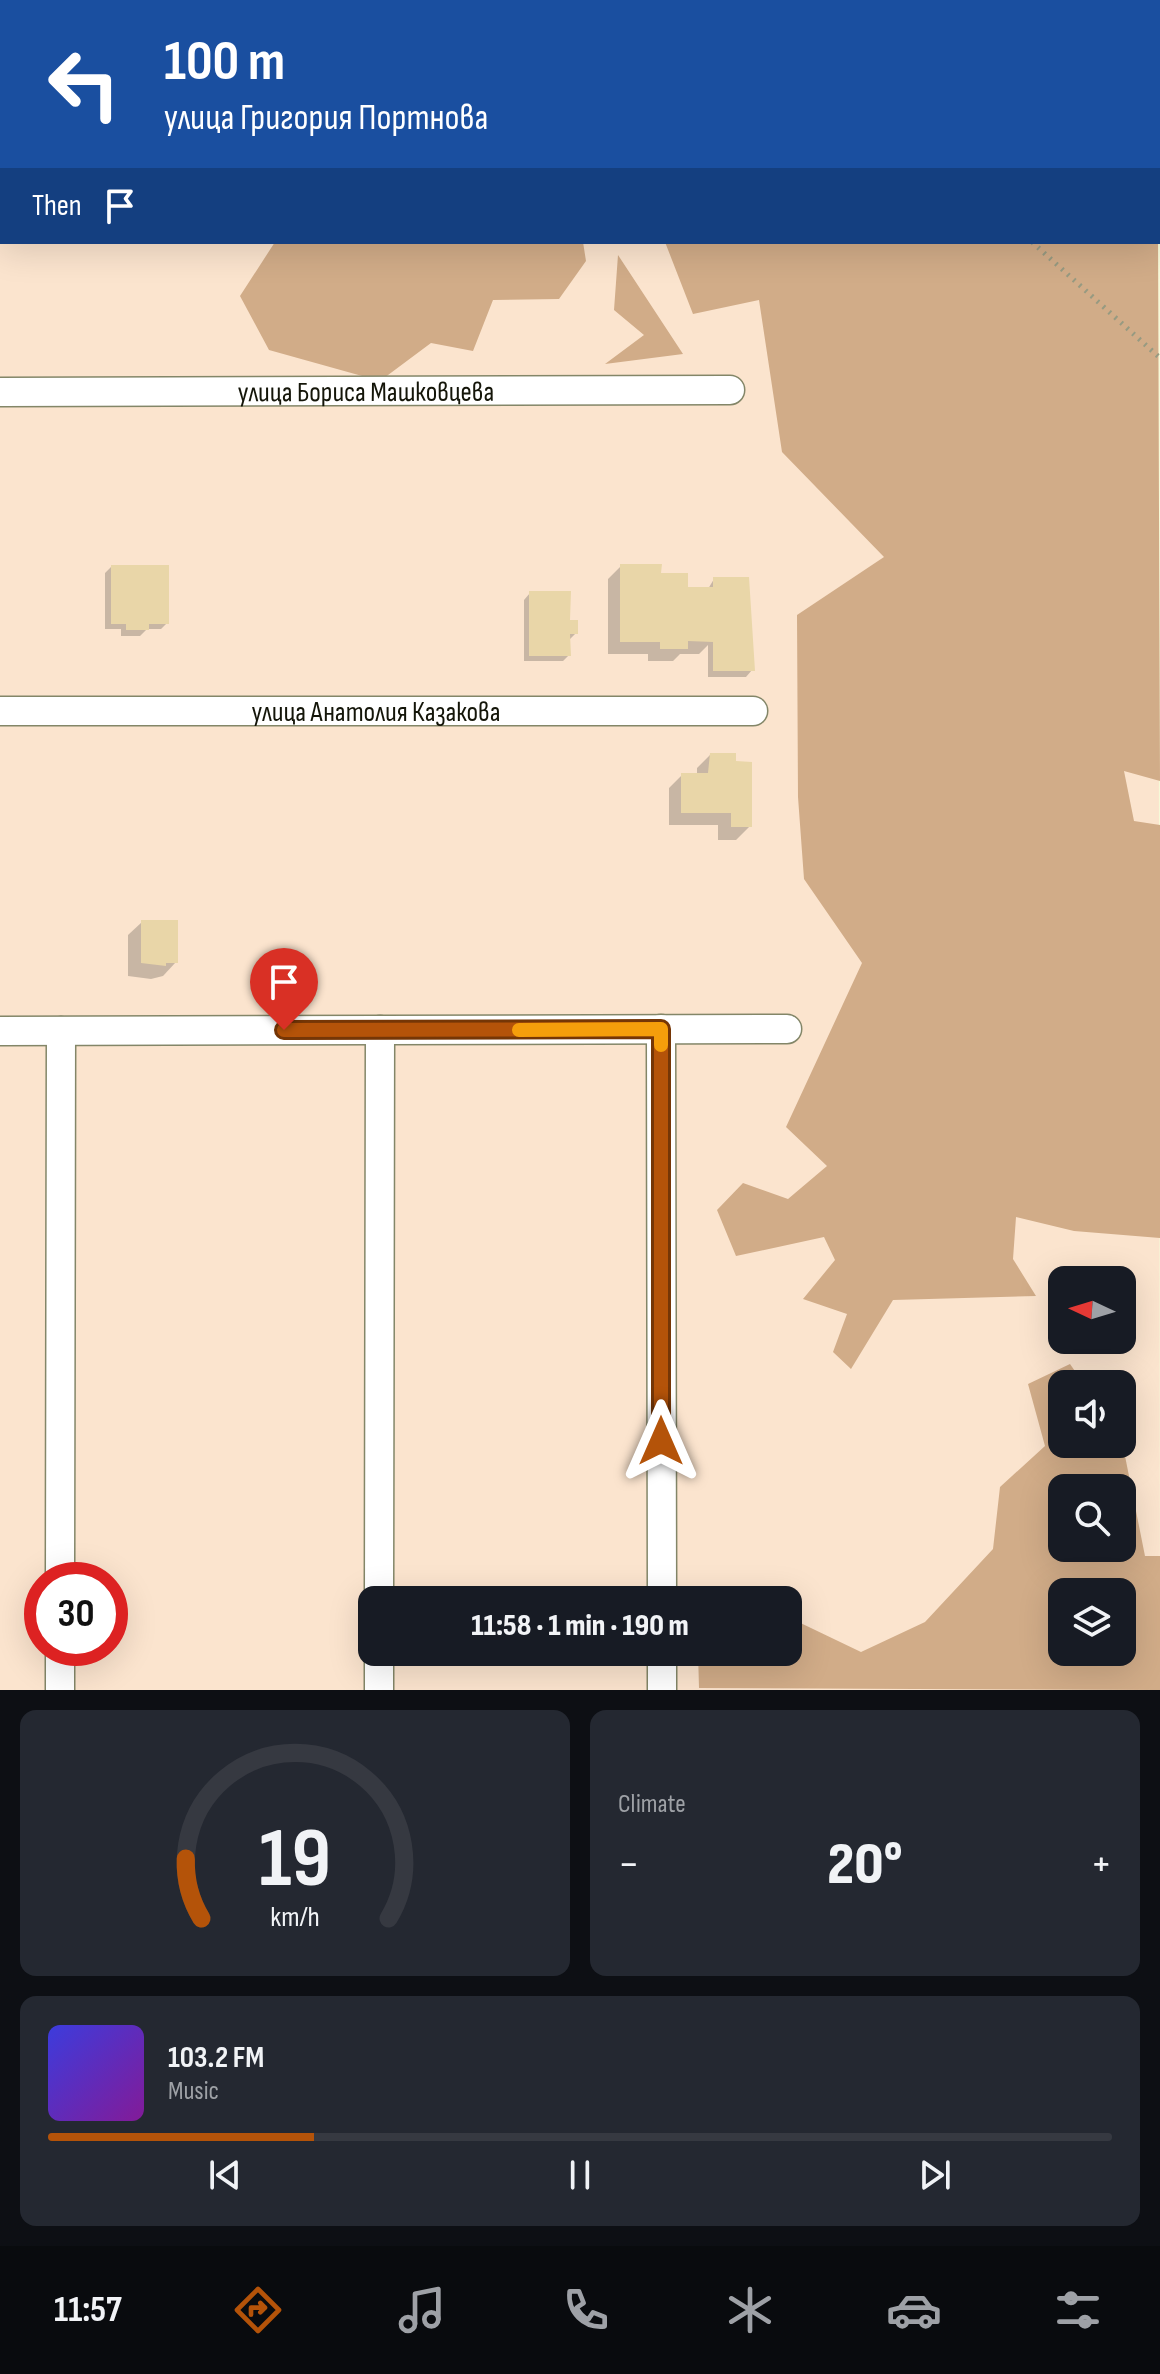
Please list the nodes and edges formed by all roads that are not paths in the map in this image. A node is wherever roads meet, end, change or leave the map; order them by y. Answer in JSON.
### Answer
{"nodes":[{"id":1,"x":730,"y":390,"type":"dead end"},
{"id":2,"x":0,"y":392,"type":"edge"},
{"id":3,"x":0,"y":711,"type":"edge"},
{"id":4,"x":753,"y":711,"type":"dead end"},
{"id":5,"x":661,"y":1029,"type":"junction"},
{"id":6,"x":787,"y":1029,"type":"dead end"},
{"id":7,"x":380,"y":1030,"type":"junction"},
{"id":8,"x":0,"y":1031,"type":"edge"},
{"id":9,"x":61,"y":1031,"type":"junction"},
{"id":10,"x":60,"y":1562,"type":"edge"},
{"id":11,"x":379,"y":1586,"type":"edge"},
{"id":12,"x":662,"y":1586,"type":"edge"},
{"id":13,"x":60,"y":1666,"type":"edge"},
{"id":14,"x":379,"y":1666,"type":"edge"},
{"id":15,"x":662,"y":1666,"type":"edge"},
{"id":16,"x":60,"y":1690,"type":"edge"},
{"id":17,"x":379,"y":1690,"type":"edge"},
{"id":18,"x":662,"y":1690,"type":"edge"}],
"edges":[{"from":1,"to":2,"type":"street","name":"улица Бориса Машковцева"},
{"from":3,"to":4,"type":"street","name":"улица Анатолия Казакова"},
{"from":5,"to":6,"type":"street"},
{"from":5,"to":7,"type":"street"},
{"from":5,"to":12,"type":"street"},
{"from":7,"to":9,"type":"street"},
{"from":7,"to":11,"type":"street"},
{"from":8,"to":9,"type":"street"},
{"from":9,"to":10,"type":"street"},
{"from":13,"to":16,"type":"street"},
{"from":14,"to":17,"type":"street"},
{"from":15,"to":18,"type":"street"}]}
